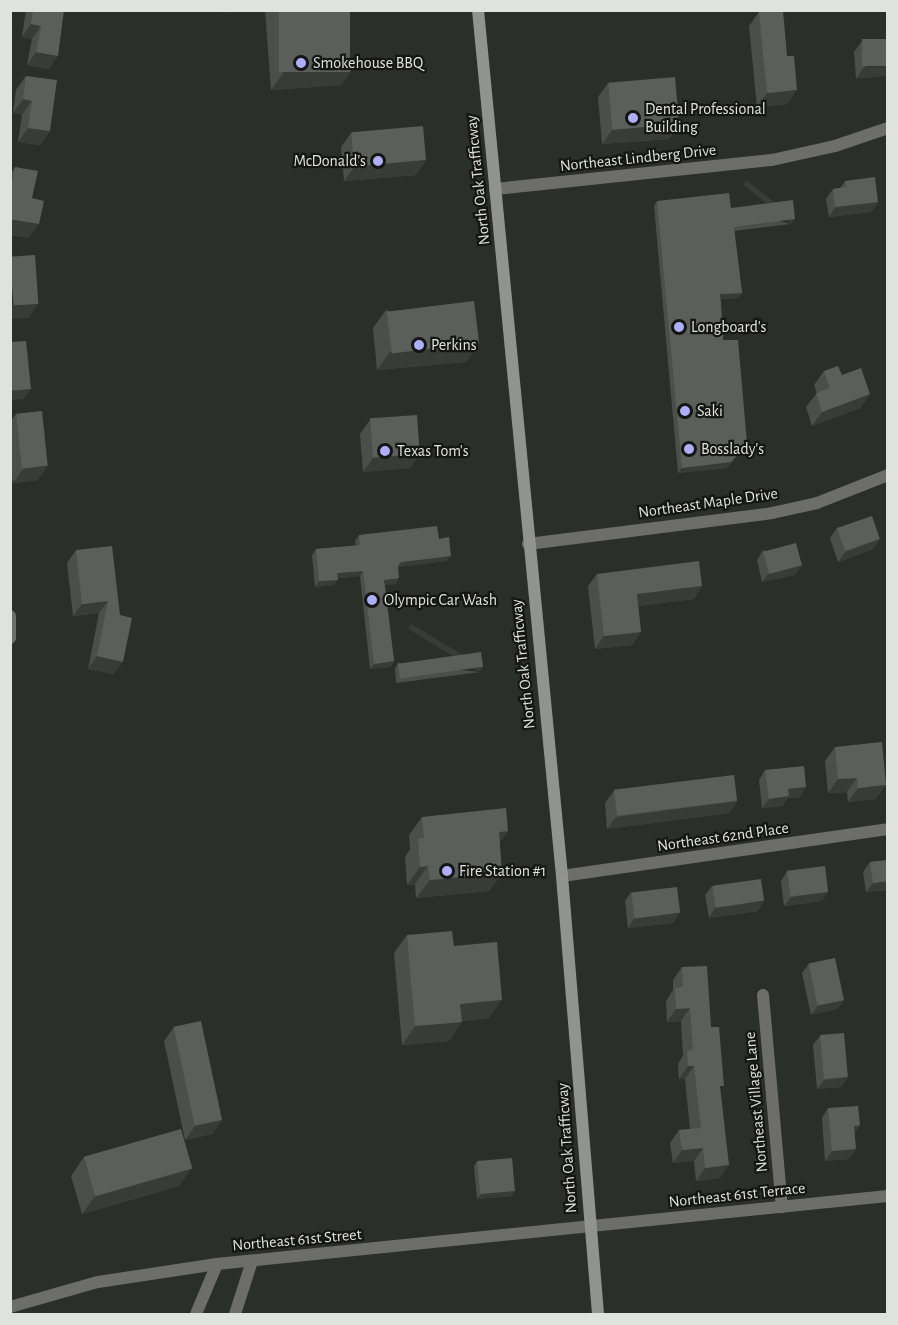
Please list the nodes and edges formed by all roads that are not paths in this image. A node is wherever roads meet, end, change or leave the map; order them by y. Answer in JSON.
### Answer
{"nodes":[{"id":1,"x":478,"y":10,"type":"edge"},
{"id":2,"x":888,"y":128,"type":"edge"},
{"id":3,"x":495,"y":189,"type":"junction"},
{"id":4,"x":888,"y":475,"type":"edge"},
{"id":5,"x":528,"y":544,"type":"junction"},
{"id":6,"x":10,"y":616,"type":"edge"},
{"id":7,"x":12,"y":636,"type":"edge"},
{"id":8,"x":888,"y":829,"type":"edge"},
{"id":9,"x":562,"y":876,"type":"junction"},
{"id":10,"x":763,"y":995,"type":"dead end"},
{"id":11,"x":888,"y":1196,"type":"edge"},
{"id":12,"x":782,"y":1207,"type":"junction"},
{"id":13,"x":589,"y":1226,"type":"junction"},
{"id":14,"x":252,"y":1261,"type":"junction"},
{"id":15,"x":218,"y":1264,"type":"junction"},
{"id":16,"x":10,"y":1307,"type":"edge"},
{"id":17,"x":196,"y":1314,"type":"edge"},
{"id":18,"x":235,"y":1314,"type":"edge"},
{"id":19,"x":598,"y":1314,"type":"edge"}],
"edges":[{"from":1,"to":3,"type":"main road","name":"North Oak Trafficway"},
{"from":2,"to":3,"type":"street","name":"Northeast Lindberg Drive"},
{"from":3,"to":5,"type":"main road","name":"North Oak Trafficway"},
{"from":4,"to":5,"type":"street","name":"Northeast Maple Drive"},
{"from":5,"to":9,"type":"main road","name":"North Oak Trafficway"},
{"from":6,"to":7,"type":"street"},
{"from":8,"to":9,"type":"street","name":"Northeast 62nd Place"},
{"from":9,"to":13,"type":"main road","name":"North Oak Trafficway"},
{"from":10,"to":12,"type":"street","name":"Northeast Village Lane"},
{"from":11,"to":12,"type":"street","name":"Northeast 61st Terrace"},
{"from":12,"to":13,"type":"street","name":"Northeast 61st Terrace"},
{"from":13,"to":14,"type":"street","name":"Northeast 61st Street"},
{"from":13,"to":19,"type":"main road","name":"North Oak Trafficway"},
{"from":14,"to":15,"type":"street","name":"Northeast 61st Street"},
{"from":14,"to":18,"type":"street"},
{"from":15,"to":16,"type":"street","name":"Northeast 61st Street"},
{"from":15,"to":17,"type":"street"}]}
